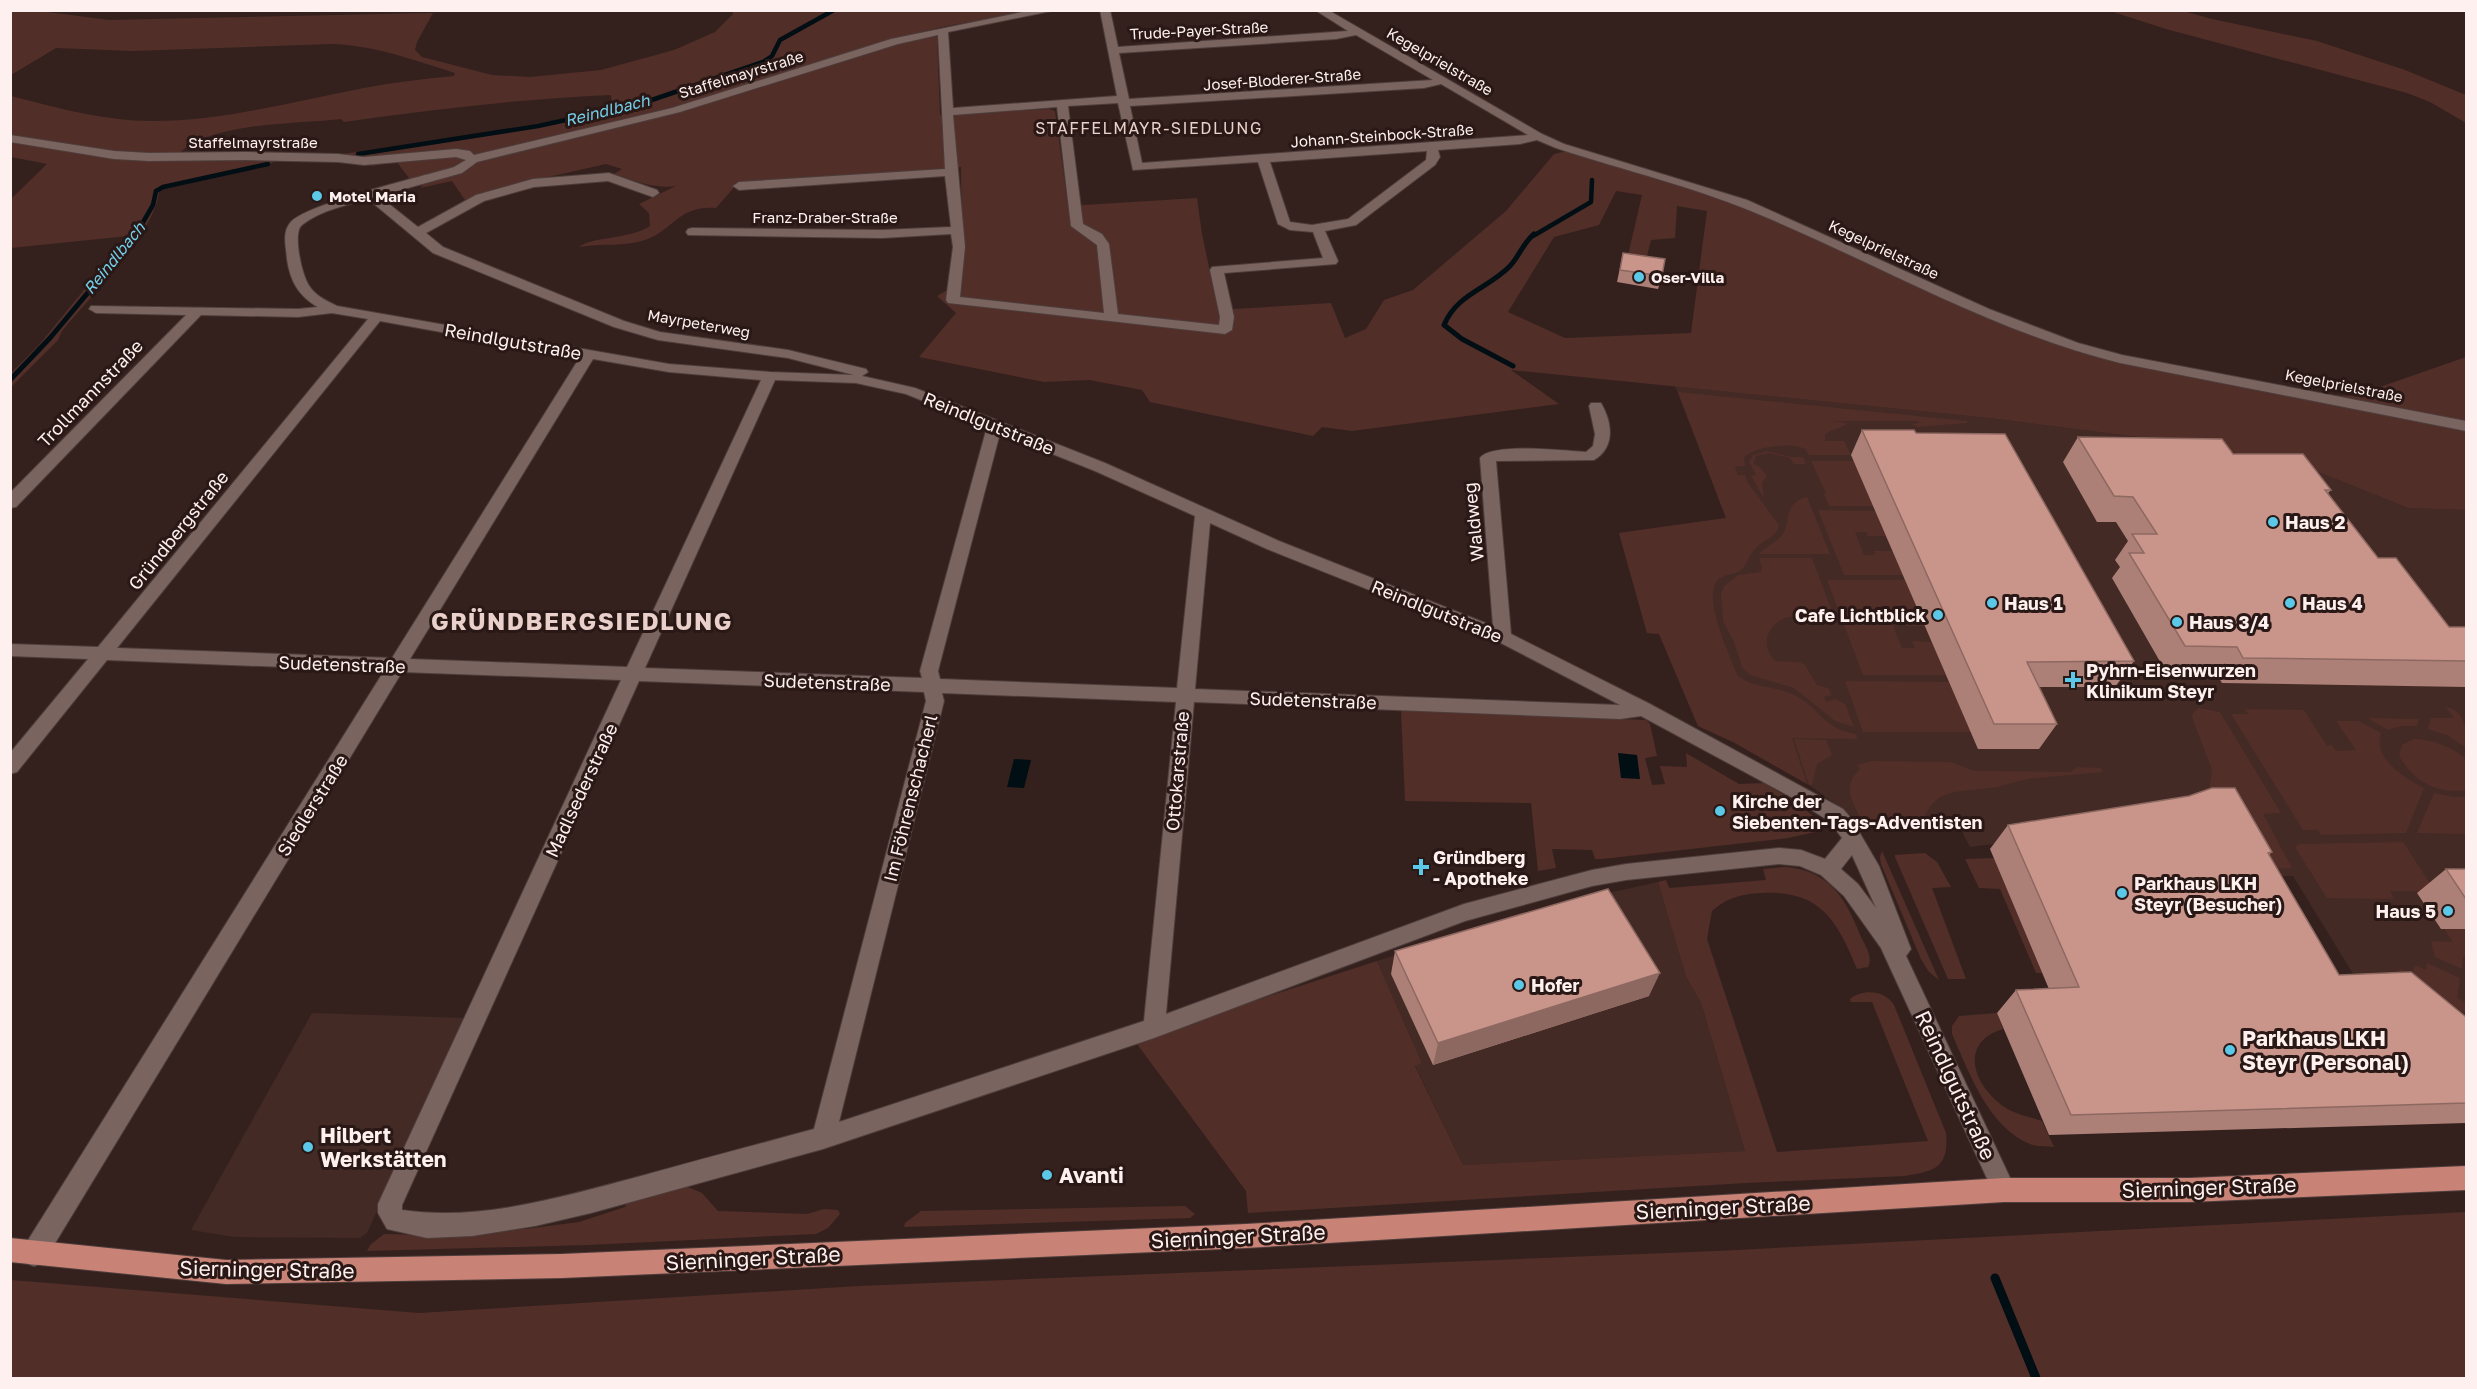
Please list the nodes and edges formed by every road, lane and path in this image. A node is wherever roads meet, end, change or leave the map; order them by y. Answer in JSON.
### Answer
{"nodes":[{"id":1,"x":1051,"y":10,"type":"edge"},
{"id":2,"x":1105,"y":10,"type":"edge"},
{"id":3,"x":1320,"y":10,"type":"edge"},
{"id":4,"x":943,"y":30,"type":"junction"},
{"id":5,"x":1358,"y":32,"type":"junction"},
{"id":6,"x":1114,"y":50,"type":"junction"},
{"id":7,"x":1441,"y":81,"type":"junction"},
{"id":8,"x":1124,"y":101,"type":"junction"},
{"id":9,"x":1062,"y":103,"type":"junction"},
{"id":10,"x":948,"y":112,"type":"junction"},
{"id":11,"x":1538,"y":136,"type":"junction"},
{"id":12,"x":10,"y":138,"type":"edge"},
{"id":13,"x":1432,"y":147,"type":"junction"},
{"id":14,"x":1263,"y":158,"type":"junction"},
{"id":15,"x":472,"y":159,"type":"junction"},
{"id":16,"x":951,"y":172,"type":"junction"},
{"id":17,"x":739,"y":186,"type":"dead end"},
{"id":18,"x":653,"y":193,"type":"dead end"},
{"id":19,"x":371,"y":195,"type":"junction"},
{"id":20,"x":1317,"y":228,"type":"junction"},
{"id":21,"x":957,"y":230,"type":"junction"},
{"id":22,"x":692,"y":232,"type":"dead end"},
{"id":23,"x":417,"y":233,"type":"junction"},
{"id":24,"x":96,"y":309,"type":"dead end"},
{"id":25,"x":333,"y":309,"type":"junction"},
{"id":26,"x":197,"y":311,"type":"junction"},
{"id":27,"x":1111,"y":316,"type":"junction"},
{"id":28,"x":376,"y":318,"type":"junction"},
{"id":29,"x":588,"y":355,"type":"junction"},
{"id":30,"x":770,"y":376,"type":"junction"},
{"id":31,"x":883,"y":383,"type":"junction"},
{"id":32,"x":1596,"y":406,"type":"dead end"},
{"id":33,"x":995,"y":425,"type":"junction"},
{"id":34,"x":2466,"y":426,"type":"edge"},
{"id":35,"x":10,"y":502,"type":"edge"},
{"id":36,"x":1203,"y":514,"type":"junction"},
{"id":37,"x":1503,"y":638,"type":"junction"},
{"id":38,"x":10,"y":651,"type":"edge"},
{"id":39,"x":102,"y":654,"type":"junction"},
{"id":40,"x":397,"y":666,"type":"junction"},
{"id":41,"x":634,"y":674,"type":"junction"},
{"id":42,"x":933,"y":686,"type":"junction"},
{"id":43,"x":1184,"y":695,"type":"junction"},
{"id":44,"x":1644,"y":709,"type":"junction"},
{"id":45,"x":10,"y":767,"type":"edge"},
{"id":46,"x":1852,"y":840,"type":"junction"},
{"id":47,"x":1828,"y":869,"type":"junction"},
{"id":48,"x":1908,"y":979,"type":"junction"},
{"id":49,"x":1154,"y":1028,"type":"junction"},
{"id":50,"x":822,"y":1138,"type":"junction"},
{"id":51,"x":2466,"y":1178,"type":"edge"},
{"id":52,"x":2004,"y":1190,"type":"junction"},
{"id":53,"x":22,"y":1252,"type":"edge"}],
"edges":[{"from":1,"to":4,"type":"street","name":"Staffelmayrstraße"},
{"from":2,"to":6,"type":"street","name":"Johann-Steinbock-Straße"},
{"from":3,"to":5,"type":"street","name":"Kegelprielstraße"},
{"from":4,"to":10,"type":"street"},
{"from":4,"to":15,"type":"street","name":"Staffelmayrstraße"},
{"from":5,"to":6,"type":"street","name":"Trude-Payer-Straße"},
{"from":5,"to":7,"type":"street","name":"Kegelprielstraße"},
{"from":6,"to":8,"type":"street","name":"Johann-Steinbock-Straße"},
{"from":7,"to":8,"type":"street","name":"Josef-Bloderer-Straße"},
{"from":7,"to":11,"type":"street","name":"Kegelprielstraße"},
{"from":8,"to":9,"type":"street","name":"Josef-Bloderer-Straße"},
{"from":8,"to":14,"type":"street","name":"Johann-Steinbock-Straße"},
{"from":9,"to":10,"type":"street","name":"Josef-Bloderer-Straße"},
{"from":9,"to":27,"type":"street"},
{"from":10,"to":16,"type":"street"},
{"from":11,"to":13,"type":"street","name":"Johann-Steinbock-Straße"},
{"from":11,"to":34,"type":"street","name":"Kegelprielstraße"},
{"from":12,"to":15,"type":"street","name":"Staffelmayrstraße"},
{"from":13,"to":14,"type":"street","name":"Johann-Steinbock-Straße"},
{"from":13,"to":20,"type":"street"},
{"from":14,"to":20,"type":"street"},
{"from":15,"to":19,"type":"street","name":"Reindlgutstraße"},
{"from":16,"to":17,"type":"street","name":"Franz-Draber-Straße"},
{"from":16,"to":21,"type":"street"},
{"from":18,"to":23,"type":"street"},
{"from":19,"to":23,"type":"street","name":"Mayrpeterweg"},
{"from":19,"to":25,"type":"street","name":"Reindlgutstraße"},
{"from":20,"to":27,"type":"street"},
{"from":21,"to":22,"type":"street","name":"Franz-Draber-Straße"},
{"from":21,"to":27,"type":"street"},
{"from":23,"to":31,"type":"street","name":"Mayrpeterweg"},
{"from":24,"to":26,"type":"street","name":"Trollmannstraße"},
{"from":25,"to":26,"type":"street","name":"Trollmannstraße"},
{"from":25,"to":28,"type":"street","name":"Reindlgutstraße"},
{"from":26,"to":35,"type":"street","name":"Trollmannstraße"},
{"from":28,"to":29,"type":"street","name":"Reindlgutstraße"},
{"from":28,"to":39,"type":"street","name":"Gründbergstraße"},
{"from":29,"to":30,"type":"street","name":"Reindlgutstraße"},
{"from":29,"to":40,"type":"street","name":"Siedlerstraße"},
{"from":30,"to":31,"type":"street","name":"Reindlgutstraße"},
{"from":30,"to":41,"type":"street","name":"Madlsederstraße"},
{"from":31,"to":33,"type":"street","name":"Reindlgutstraße"},
{"from":32,"to":37,"type":"street","name":"Waldweg"},
{"from":33,"to":36,"type":"street","name":"Reindlgutstraße"},
{"from":33,"to":42,"type":"street","name":"Im Föhrenschacherl"},
{"from":36,"to":37,"type":"street","name":"Reindlgutstraße"},
{"from":36,"to":43,"type":"street","name":"Ottokarstraße"},
{"from":37,"to":44,"type":"street","name":"Reindlgutstraße"},
{"from":38,"to":39,"type":"street","name":"Sudetenstraße"},
{"from":39,"to":40,"type":"street","name":"Sudetenstraße"},
{"from":39,"to":45,"type":"street","name":"Gründbergstraße"},
{"from":40,"to":41,"type":"street","name":"Sudetenstraße"},
{"from":40,"to":53,"type":"street","name":"Siedlerstraße"},
{"from":41,"to":42,"type":"street","name":"Sudetenstraße"},
{"from":41,"to":50,"type":"street","name":"Madlsederstraße"},
{"from":42,"to":43,"type":"street","name":"Sudetenstraße"},
{"from":42,"to":50,"type":"street","name":"Im Föhrenschacherl"},
{"from":43,"to":44,"type":"street","name":"Sudetenstraße"},
{"from":43,"to":49,"type":"street","name":"Ottokarstraße"},
{"from":44,"to":46,"type":"street","name":"Reindlgutstraße"},
{"from":46,"to":47,"type":"street"},
{"from":46,"to":48,"type":"street","name":"Reindlgutstraße"},
{"from":47,"to":48,"type":"street","name":"Reindlgutstraße"},
{"from":47,"to":49,"type":"street"},
{"from":48,"to":52,"type":"street","name":"Reindlgutstraße"},
{"from":49,"to":50,"type":"street"},
{"from":51,"to":52,"type":"main road","name":"Sierninger Straße"},
{"from":52,"to":53,"type":"main road","name":"Sierninger Straße"}]}
